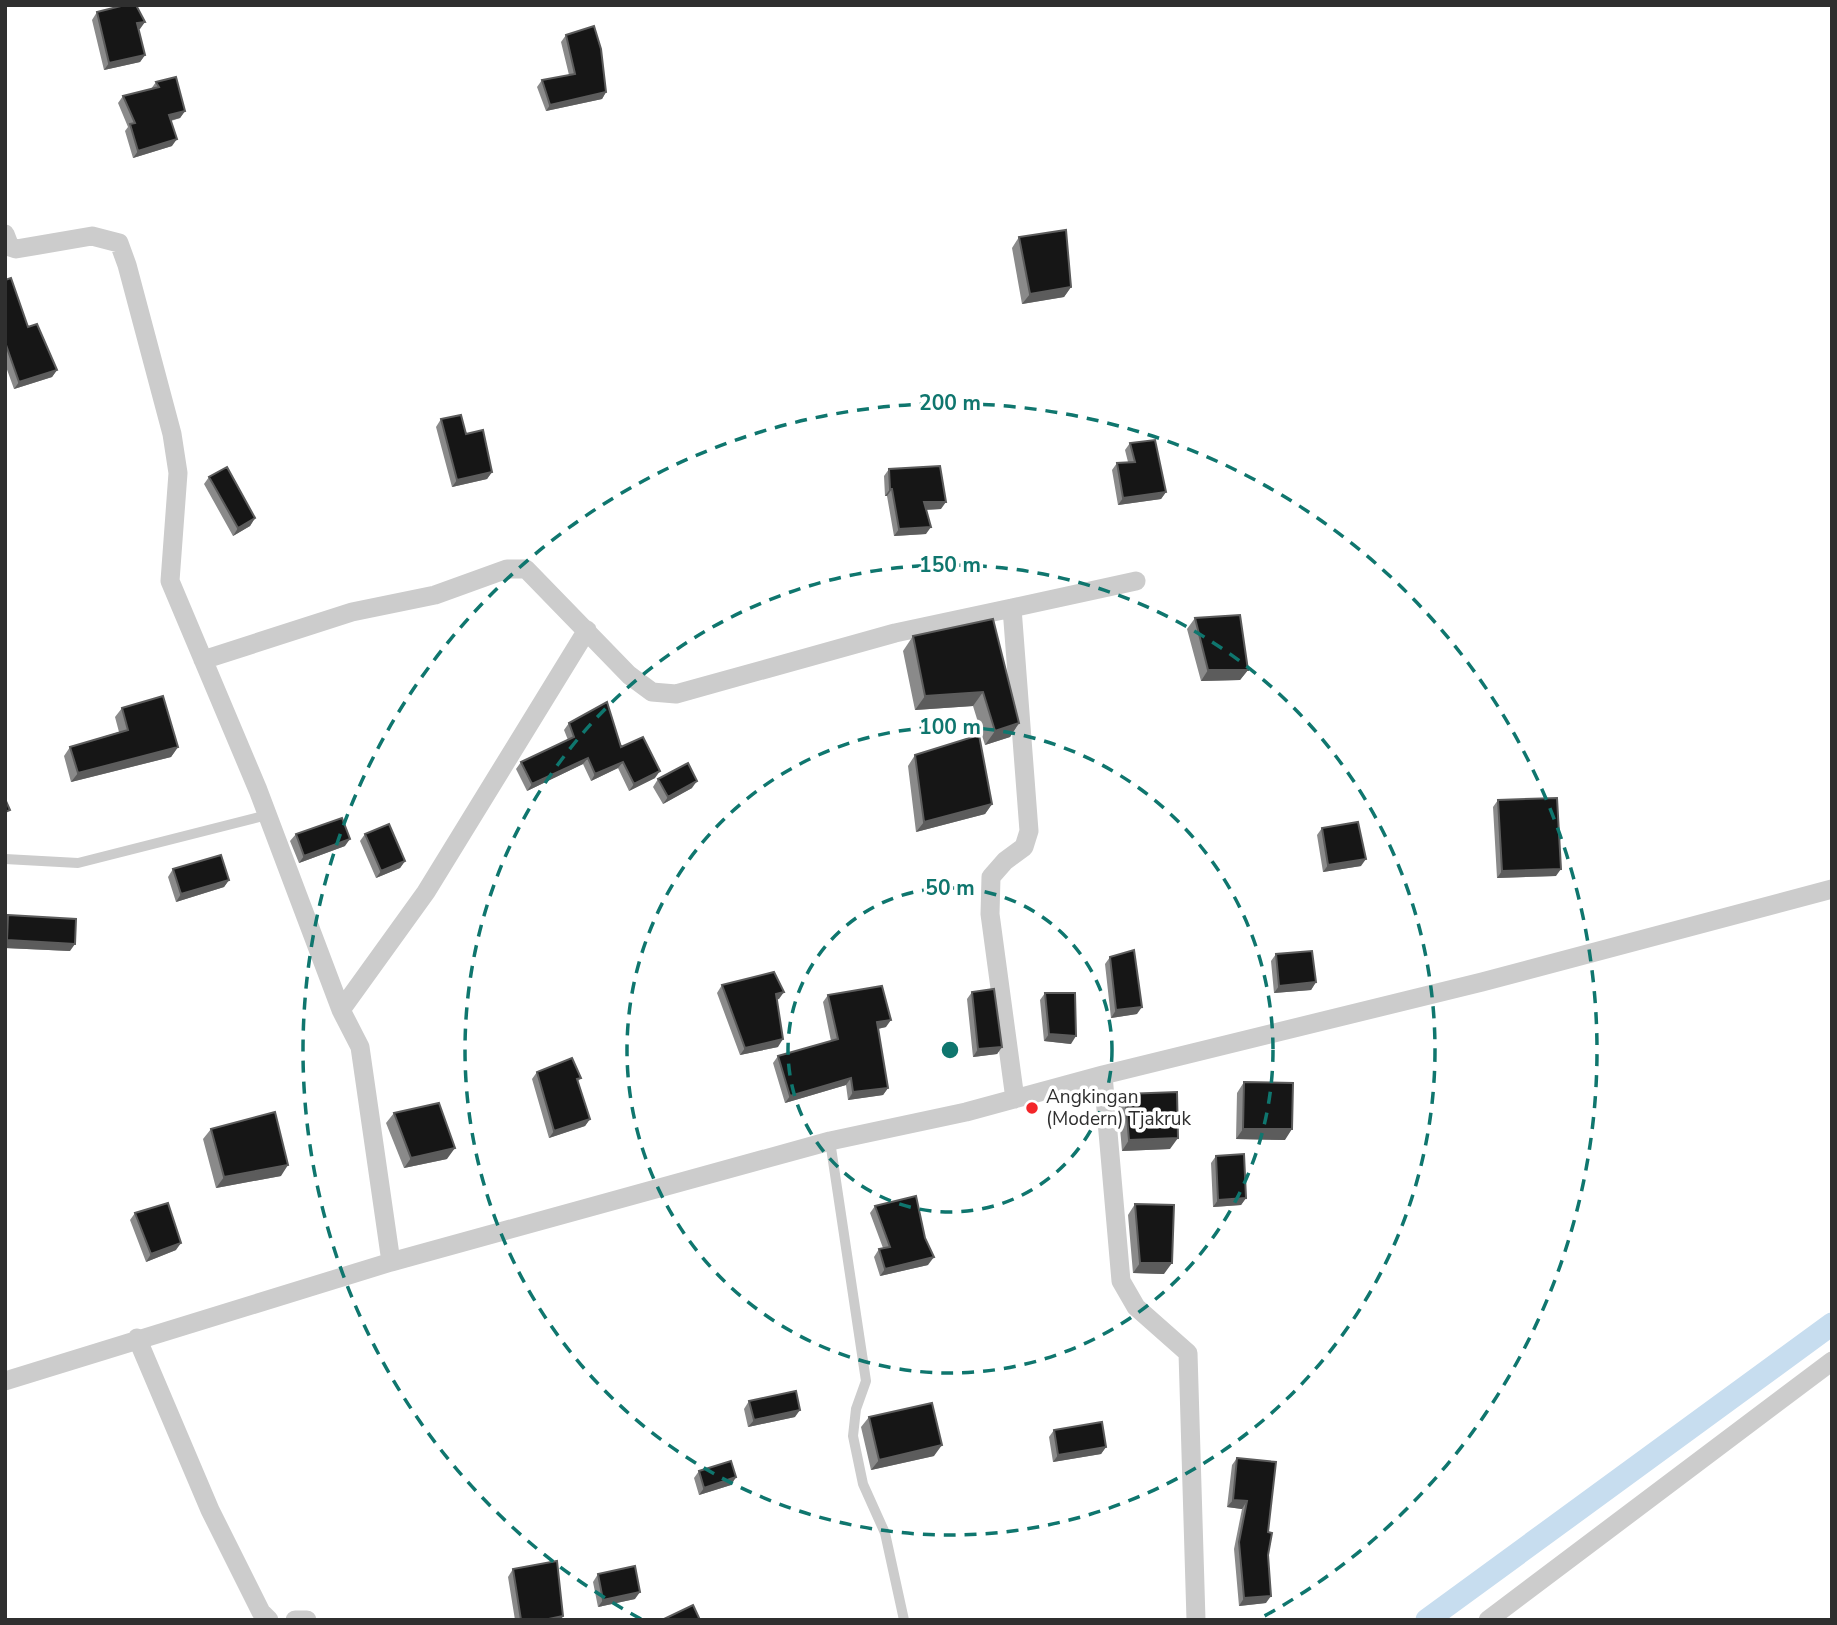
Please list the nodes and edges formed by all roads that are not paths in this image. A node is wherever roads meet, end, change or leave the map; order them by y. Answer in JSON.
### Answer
{"nodes":[{"id":1,"x":7,"y":243,"type":"edge"},
{"id":2,"x":1136,"y":581,"type":"dead end"},
{"id":3,"x":1012,"y":608,"type":"junction"},
{"id":4,"x":587,"y":630,"type":"junction"},
{"id":5,"x":203,"y":660,"type":"junction"},
{"id":6,"x":267,"y":815,"type":"junction"},
{"id":7,"x":5,"y":859,"type":"edge"},
{"id":8,"x":1832,"y":889,"type":"edge"},
{"id":9,"x":341,"y":1010,"type":"junction"},
{"id":10,"x":1103,"y":1075,"type":"junction"},
{"id":11,"x":1015,"y":1099,"type":"junction"},
{"id":12,"x":830,"y":1141,"type":"junction"},
{"id":13,"x":391,"y":1262,"type":"junction"},
{"id":14,"x":137,"y":1338,"type":"junction"},
{"id":15,"x":1832,"y":1361,"type":"edge"},
{"id":16,"x":5,"y":1381,"type":"edge"},
{"id":17,"x":269,"y":1620,"type":"edge"},
{"id":18,"x":295,"y":1620,"type":"edge"},
{"id":19,"x":307,"y":1620,"type":"edge"},
{"id":20,"x":904,"y":1620,"type":"edge"},
{"id":21,"x":1196,"y":1620,"type":"edge"},
{"id":22,"x":1488,"y":1620,"type":"edge"}],
"edges":[{"from":1,"to":5,"type":"street"},
{"from":2,"to":3,"type":"street"},
{"from":3,"to":4,"type":"street"},
{"from":3,"to":11,"type":"street"},
{"from":4,"to":5,"type":"street"},
{"from":4,"to":9,"type":"street"},
{"from":5,"to":6,"type":"street"},
{"from":6,"to":7,"type":"lane"},
{"from":6,"to":9,"type":"street"},
{"from":8,"to":10,"type":"street"},
{"from":9,"to":13,"type":"street"},
{"from":10,"to":11,"type":"street"},
{"from":10,"to":21,"type":"street"},
{"from":11,"to":12,"type":"street"},
{"from":12,"to":13,"type":"street"},
{"from":12,"to":20,"type":"lane"},
{"from":13,"to":14,"type":"street"},
{"from":14,"to":16,"type":"street"},
{"from":14,"to":17,"type":"street"},
{"from":15,"to":22,"type":"street"},
{"from":18,"to":19,"type":"street"}]}
